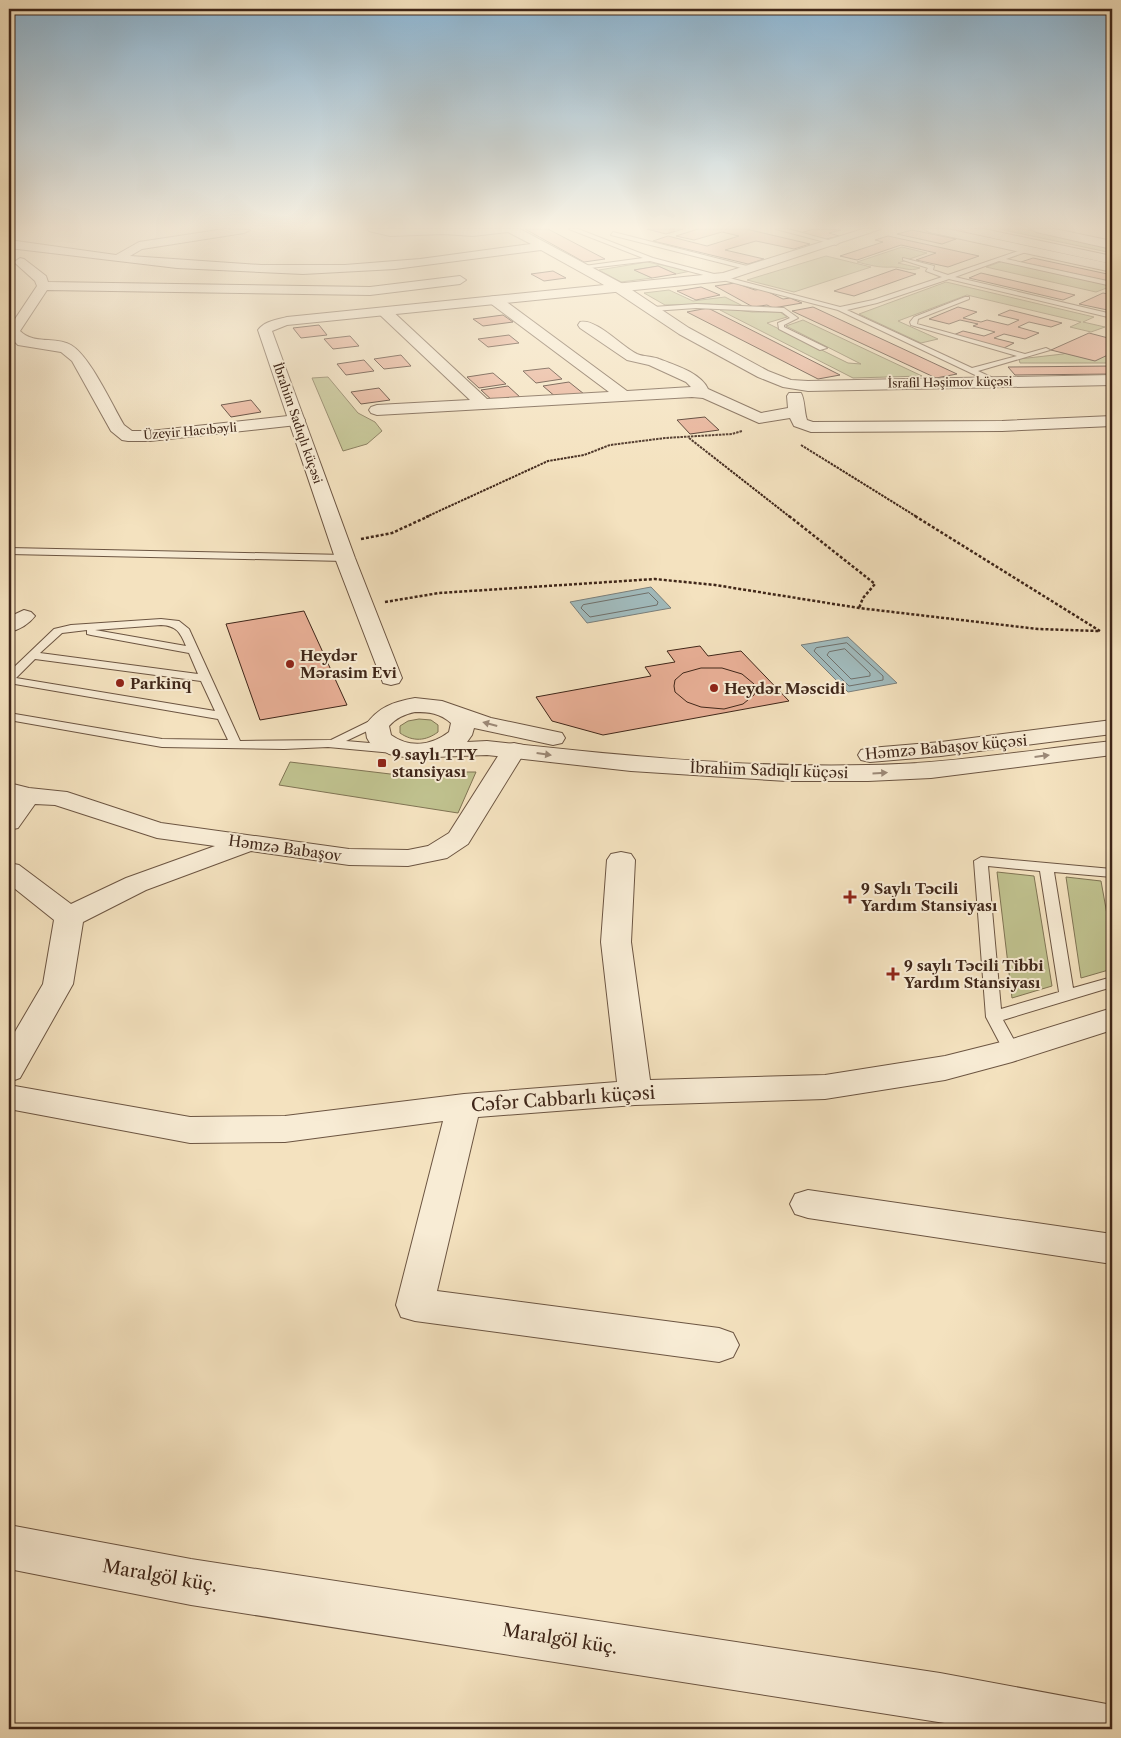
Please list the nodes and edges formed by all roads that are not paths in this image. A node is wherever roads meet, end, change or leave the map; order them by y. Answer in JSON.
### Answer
{"nodes":[{"id":1,"x":27,"y":310,"type":"edge"},
{"id":2,"x":393,"y":310,"type":"edge"},
{"id":3,"x":509,"y":310,"type":"edge"},
{"id":4,"x":655,"y":310,"type":"edge"},
{"id":5,"x":784,"y":310,"type":"edge"},
{"id":6,"x":842,"y":310,"type":"edge"},
{"id":7,"x":936,"y":310,"type":"edge"},
{"id":8,"x":1087,"y":310,"type":"edge"},
{"id":9,"x":384,"y":311,"type":"junction"},
{"id":10,"x":1112,"y":316,"type":"edge"},
{"id":11,"x":585,"y":325,"type":"dead end"},
{"id":12,"x":823,"y":348,"type":"dead end"},
{"id":13,"x":1046,"y":350,"type":"dead end"},
{"id":14,"x":1022,"y":355,"type":"junction"},
{"id":15,"x":971,"y":371,"type":"junction"},
{"id":16,"x":1112,"y":380,"type":"edge"},
{"id":17,"x":992,"y":381,"type":"junction"},
{"id":18,"x":788,"y":384,"type":"junction"},
{"id":19,"x":701,"y":392,"type":"junction"},
{"id":20,"x":624,"y":396,"type":"junction"},
{"id":21,"x":484,"y":404,"type":"junction"},
{"id":22,"x":377,"y":410,"type":"dead end"},
{"id":23,"x":796,"y":412,"type":"junction"},
{"id":24,"x":297,"y":420,"type":"junction"},
{"id":25,"x":1112,"y":422,"type":"edge"},
{"id":26,"x":9,"y":551,"type":"edge"},
{"id":27,"x":345,"y":558,"type":"junction"},
{"id":28,"x":71,"y":628,"type":"junction"},
{"id":29,"x":194,"y":651,"type":"junction"},
{"id":30,"x":32,"y":655,"type":"junction"},
{"id":31,"x":206,"y":678,"type":"junction"},
{"id":32,"x":391,"y":678,"type":"junction"},
{"id":33,"x":9,"y":679,"type":"edge"},
{"id":34,"x":450,"y":711,"type":"junction"},
{"id":35,"x":222,"y":716,"type":"junction"},
{"id":36,"x":9,"y":717,"type":"edge"},
{"id":37,"x":380,"y":720,"type":"junction"},
{"id":38,"x":1112,"y":727,"type":"edge"},
{"id":39,"x":235,"y":743,"type":"junction"},
{"id":40,"x":328,"y":743,"type":"junction"},
{"id":41,"x":1112,"y":748,"type":"edge"},
{"id":42,"x":514,"y":750,"type":"junction"},
{"id":43,"x":414,"y":751,"type":"junction"},
{"id":44,"x":18,"y":793,"type":"edge"},
{"id":45,"x":9,"y":822,"type":"edge"},
{"id":46,"x":250,"y":842,"type":"junction"},
{"id":47,"x":621,"y":860,"type":"dead end"},
{"id":48,"x":1046,"y":867,"type":"junction"},
{"id":49,"x":9,"y":871,"type":"edge"},
{"id":50,"x":1112,"y":873,"type":"edge"},
{"id":51,"x":70,"y":917,"type":"junction"},
{"id":52,"x":1112,"y":982,"type":"edge"},
{"id":53,"x":1067,"y":996,"type":"junction"},
{"id":54,"x":994,"y":1017,"type":"junction"},
{"id":55,"x":1112,"y":1019,"type":"edge"},
{"id":56,"x":1012,"y":1051,"type":"junction"},
{"id":57,"x":9,"y":1070,"type":"edge"},
{"id":58,"x":635,"y":1093,"type":"junction"},
{"id":59,"x":9,"y":1097,"type":"edge"},
{"id":60,"x":464,"y":1106,"type":"junction"},
{"id":61,"x":808,"y":1204,"type":"dead end"},
{"id":62,"x":1112,"y":1249,"type":"edge"},
{"id":63,"x":719,"y":1345,"type":"dead end"},
{"id":64,"x":9,"y":1547,"type":"edge"},
{"id":65,"x":1112,"y":1729,"type":"edge"}],
"edges":[{"from":1,"to":24,"type":"street","name":"Üzeyir Hacıbəyli"},
{"from":2,"to":9,"type":"street","name":"İbrahim Sadıqlı küçəsi"},
{"from":3,"to":20,"type":"street"},
{"from":4,"to":18,"type":"street","name":"İsrafil Həşimov küçəsi"},
{"from":5,"to":12,"type":"lane"},
{"from":6,"to":15,"type":"lane"},
{"from":7,"to":14,"type":"lane"},
{"from":8,"to":10,"type":"lane"},
{"from":9,"to":21,"type":"street"},
{"from":9,"to":24,"type":"street","name":"İbrahim Sadıqlı küçəsi"},
{"from":11,"to":19,"type":"street"},
{"from":13,"to":14,"type":"lane"},
{"from":14,"to":15,"type":"lane"},
{"from":15,"to":17,"type":"lane"},
{"from":16,"to":17,"type":"street","name":"İsrafil Həşimov küçəsi"},
{"from":17,"to":18,"type":"street","name":"İsrafil Həşimov küçəsi"},
{"from":18,"to":23,"type":"street"},
{"from":19,"to":20,"type":"street"},
{"from":19,"to":23,"type":"street"},
{"from":20,"to":21,"type":"street"},
{"from":21,"to":22,"type":"street"},
{"from":23,"to":25,"type":"street"},
{"from":24,"to":27,"type":"street","name":"İbrahim Sadıqlı küçəsi"},
{"from":26,"to":27,"type":"lane"},
{"from":27,"to":32,"type":"street","name":"İbrahim Sadıqlı küçəsi"},
{"from":28,"to":29,"type":"lane"},
{"from":28,"to":29,"type":"lane"},
{"from":28,"to":30,"type":"lane"},
{"from":29,"to":31,"type":"lane"},
{"from":30,"to":31,"type":"lane"},
{"from":30,"to":33,"type":"lane"},
{"from":31,"to":35,"type":"lane"},
{"from":32,"to":34,"type":"street"},
{"from":32,"to":37,"type":"street"},
{"from":33,"to":35,"type":"lane"},
{"from":34,"to":37,"type":"street"},
{"from":38,"to":34,"type":"street","name":"Həmzə Babaşov küçəsi","one_way":true},
{"from":34,"to":43,"type":"street"},
{"from":35,"to":39,"type":"lane"},
{"from":36,"to":39,"type":"lane"},
{"from":37,"to":40,"type":"lane"},
{"from":37,"to":43,"type":"street"},
{"from":39,"to":40,"type":"lane"},
{"from":40,"to":43,"type":"lane"},
{"from":42,"to":41,"type":"street","name":"İbrahim Sadıqlı küçəsi","one_way":true},
{"from":42,"to":43,"type":"street","name":"İbrahim Sadıqlı küçəsi"},
{"from":42,"to":46,"type":"street","name":"Həmzə Babaşov"},
{"from":44,"to":45,"type":"street"},
{"from":44,"to":46,"type":"street","name":"Həmzə Babaşov"},
{"from":46,"to":51,"type":"street"},
{"from":47,"to":58,"type":"street"},
{"from":48,"to":50,"type":"lane"},
{"from":48,"to":53,"type":"lane"},
{"from":48,"to":54,"type":"lane"},
{"from":49,"to":51,"type":"street"},
{"from":51,"to":57,"type":"street"},
{"from":52,"to":53,"type":"lane"},
{"from":53,"to":54,"type":"lane"},
{"from":54,"to":56,"type":"lane"},
{"from":55,"to":56,"type":"street","name":"Cəfər Cabbarlı küçəsi"},
{"from":56,"to":58,"type":"street","name":"Cəfər Cabbarlı küçəsi"},
{"from":58,"to":60,"type":"street","name":"Cəfər Cabbarlı küçəsi"},
{"from":59,"to":60,"type":"street","name":"Cəfər Cabbarlı küçəsi"},
{"from":60,"to":63,"type":"street"},
{"from":61,"to":62,"type":"street"},
{"from":64,"to":65,"type":"street","name":"Maralgöl küç."}]}
